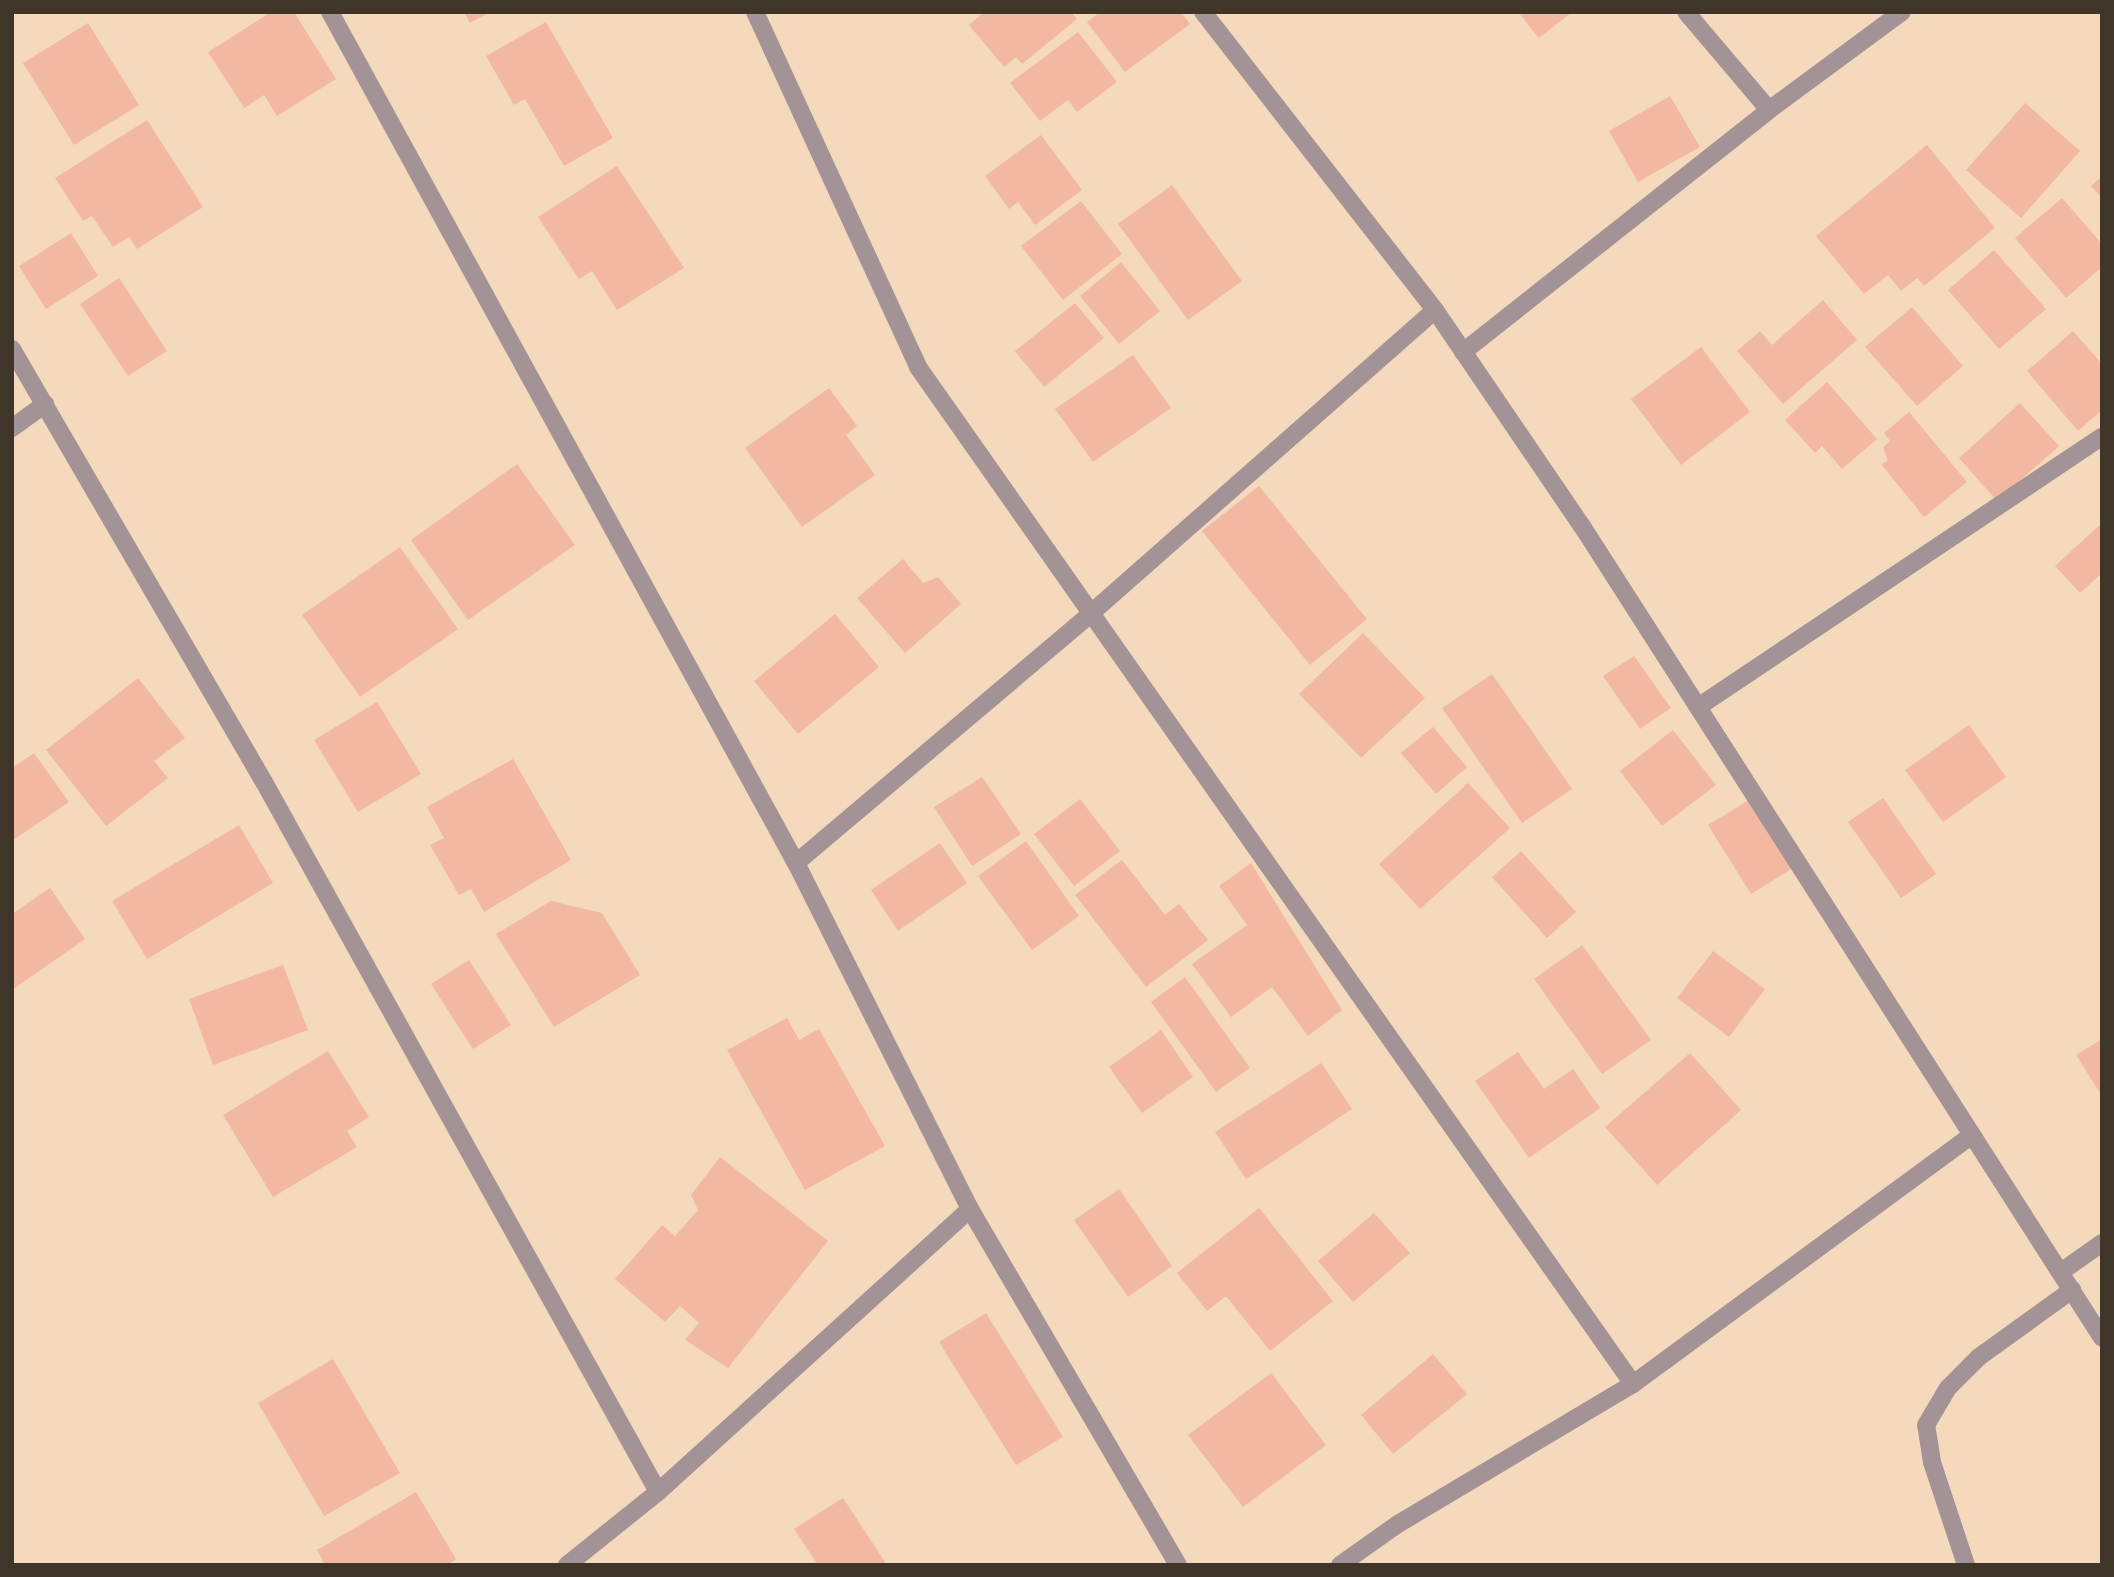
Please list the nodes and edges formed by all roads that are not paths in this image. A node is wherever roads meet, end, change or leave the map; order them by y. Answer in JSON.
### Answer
{"nodes":[{"id":1,"x":330,"y":12,"type":"edge"},
{"id":2,"x":755,"y":12,"type":"edge"},
{"id":3,"x":1203,"y":12,"type":"edge"},
{"id":4,"x":1686,"y":12,"type":"edge"},
{"id":5,"x":1902,"y":12,"type":"edge"},
{"id":6,"x":1769,"y":110,"type":"junction"},
{"id":7,"x":1435,"y":310,"type":"junction"},
{"id":8,"x":12,"y":349,"type":"edge"},
{"id":9,"x":1464,"y":352,"type":"junction"},
{"id":10,"x":45,"y":404,"type":"junction"},
{"id":11,"x":12,"y":428,"type":"edge"},
{"id":12,"x":2102,"y":437,"type":"edge"},
{"id":13,"x":1089,"y":615,"type":"junction"},
{"id":14,"x":1701,"y":705,"type":"junction"},
{"id":15,"x":796,"y":863,"type":"junction"},
{"id":16,"x":1971,"y":1136,"type":"junction"},
{"id":17,"x":970,"y":1209,"type":"junction"},
{"id":18,"x":2102,"y":1243,"type":"edge"},
{"id":19,"x":2062,"y":1271,"type":"junction"},
{"id":20,"x":2073,"y":1290,"type":"junction"},
{"id":21,"x":2102,"y":1338,"type":"edge"},
{"id":22,"x":1633,"y":1384,"type":"junction"},
{"id":23,"x":658,"y":1492,"type":"junction"},
{"id":24,"x":567,"y":1565,"type":"edge"},
{"id":25,"x":1178,"y":1565,"type":"edge"},
{"id":26,"x":1340,"y":1565,"type":"edge"},
{"id":27,"x":1966,"y":1565,"type":"edge"}],
"edges":[{"from":1,"to":15,"type":"street"},
{"from":2,"to":13,"type":"street"},
{"from":3,"to":7,"type":"street"},
{"from":4,"to":6,"type":"street"},
{"from":5,"to":6,"type":"street"},
{"from":6,"to":9,"type":"street"},
{"from":7,"to":9,"type":"street"},
{"from":7,"to":13,"type":"street"},
{"from":8,"to":10,"type":"street"},
{"from":9,"to":14,"type":"street"},
{"from":10,"to":11,"type":"street"},
{"from":10,"to":23,"type":"street"},
{"from":12,"to":14,"type":"street"},
{"from":13,"to":15,"type":"street"},
{"from":13,"to":22,"type":"street"},
{"from":14,"to":16,"type":"street"},
{"from":15,"to":17,"type":"street"},
{"from":16,"to":19,"type":"street"},
{"from":16,"to":22,"type":"street"},
{"from":17,"to":23,"type":"street"},
{"from":17,"to":25,"type":"street"},
{"from":18,"to":19,"type":"street"},
{"from":19,"to":20,"type":"street"},
{"from":20,"to":21,"type":"street"},
{"from":20,"to":27,"type":"street"},
{"from":22,"to":26,"type":"street"},
{"from":23,"to":24,"type":"street"}]}
